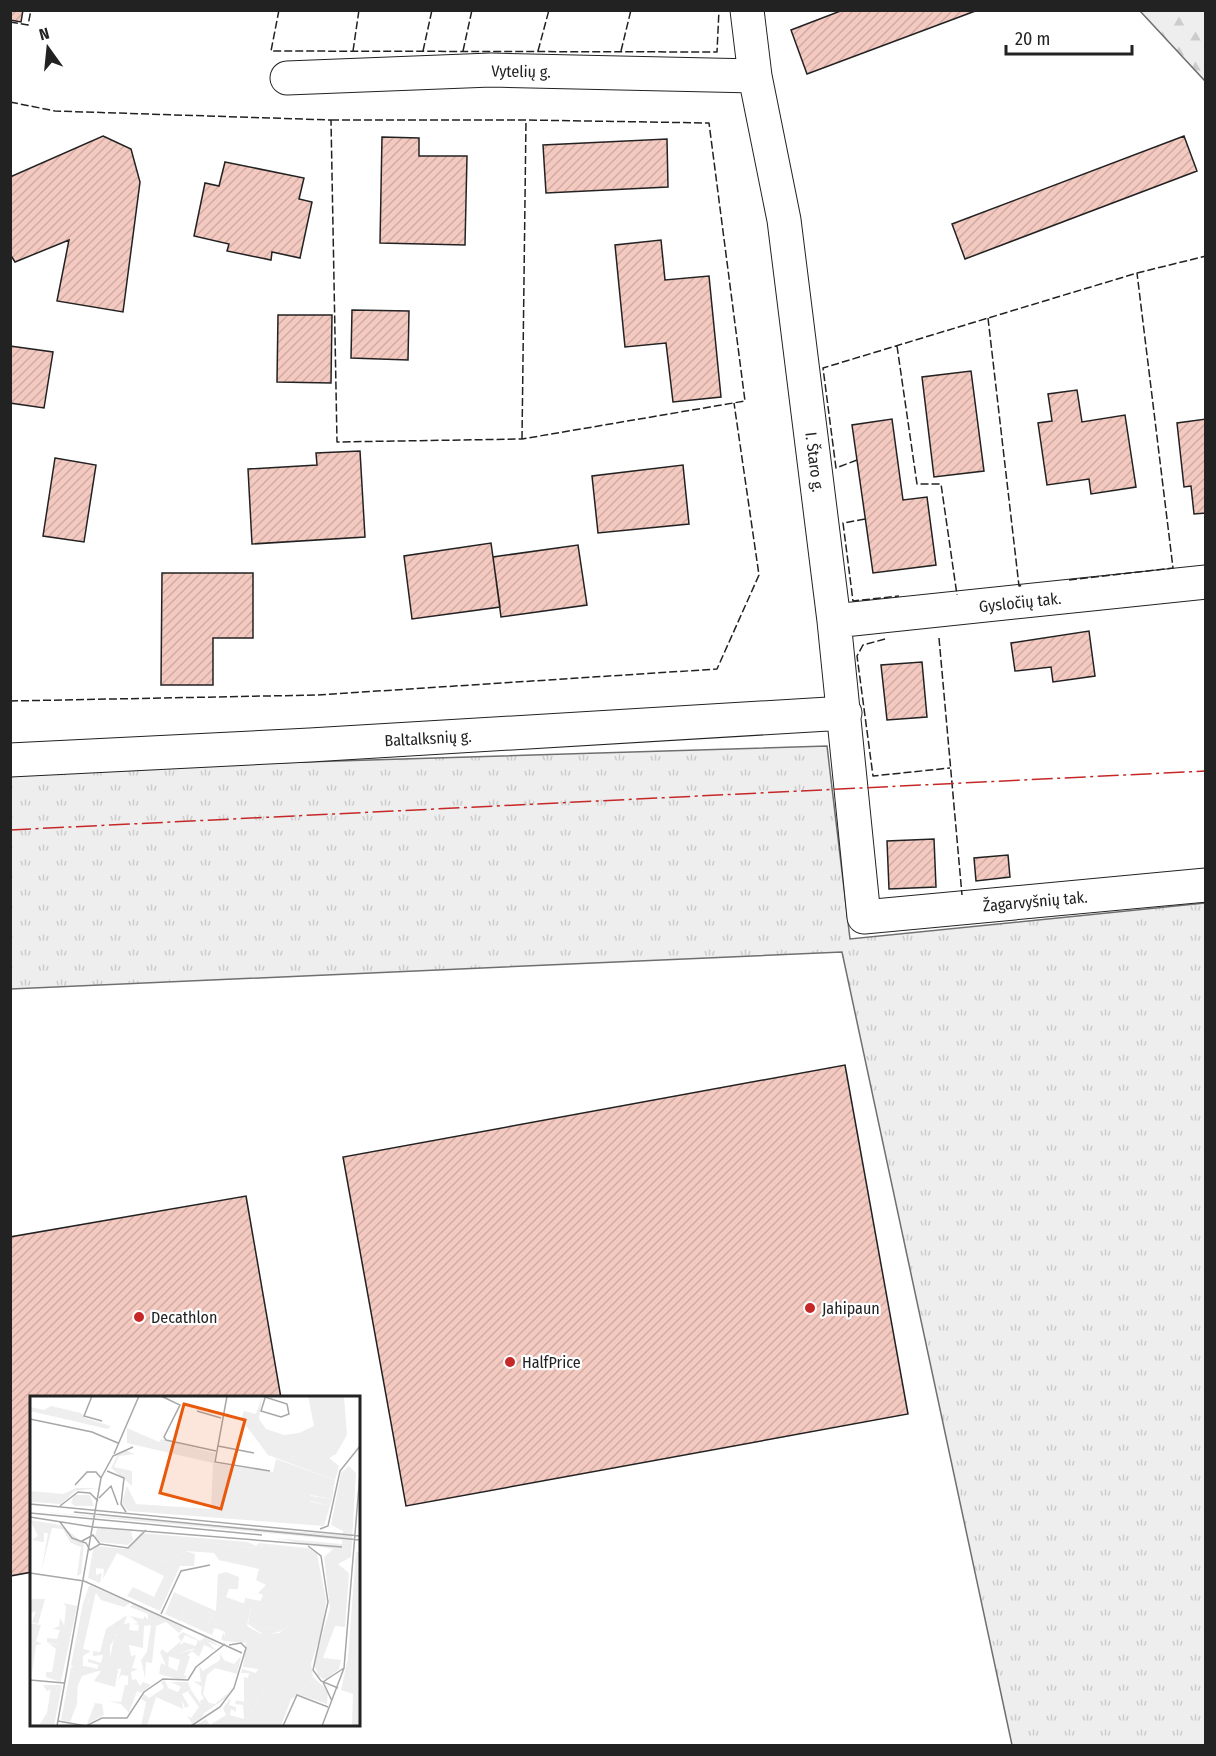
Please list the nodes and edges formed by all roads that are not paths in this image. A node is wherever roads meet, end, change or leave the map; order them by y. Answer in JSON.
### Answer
{"nodes":[{"id":1,"x":747,"y":10,"type":"edge"},
{"id":2,"x":755,"y":76,"type":"junction"},
{"id":3,"x":287,"y":78,"type":"dead end"},
{"id":4,"x":1206,"y":582,"type":"edge"},
{"id":5,"x":834,"y":621,"type":"junction"},
{"id":6,"x":845,"y":713,"type":"junction"},
{"id":7,"x":10,"y":760,"type":"edge"},
{"id":8,"x":1206,"y":885,"type":"edge"},
{"id":9,"x":864,"y":917,"type":"joint"}],
"edges":[{"from":1,"to":2,"type":"street","name":"I. Štaro g."},
{"from":2,"to":3,"type":"street","name":"Vytelių g."},
{"from":2,"to":5,"type":"street","name":"I. Štaro g."},
{"from":4,"to":5,"type":"street","name":"Gysločių tak."},
{"from":5,"to":6,"type":"street","name":"I. Štaro g."},
{"from":6,"to":7,"type":"street","name":"Baltalksnių g."},
{"from":6,"to":9,"type":"street","name":"I. Štaro g."},
{"from":8,"to":9,"type":"street","name":"Žagarvyšnių tak."}]}
